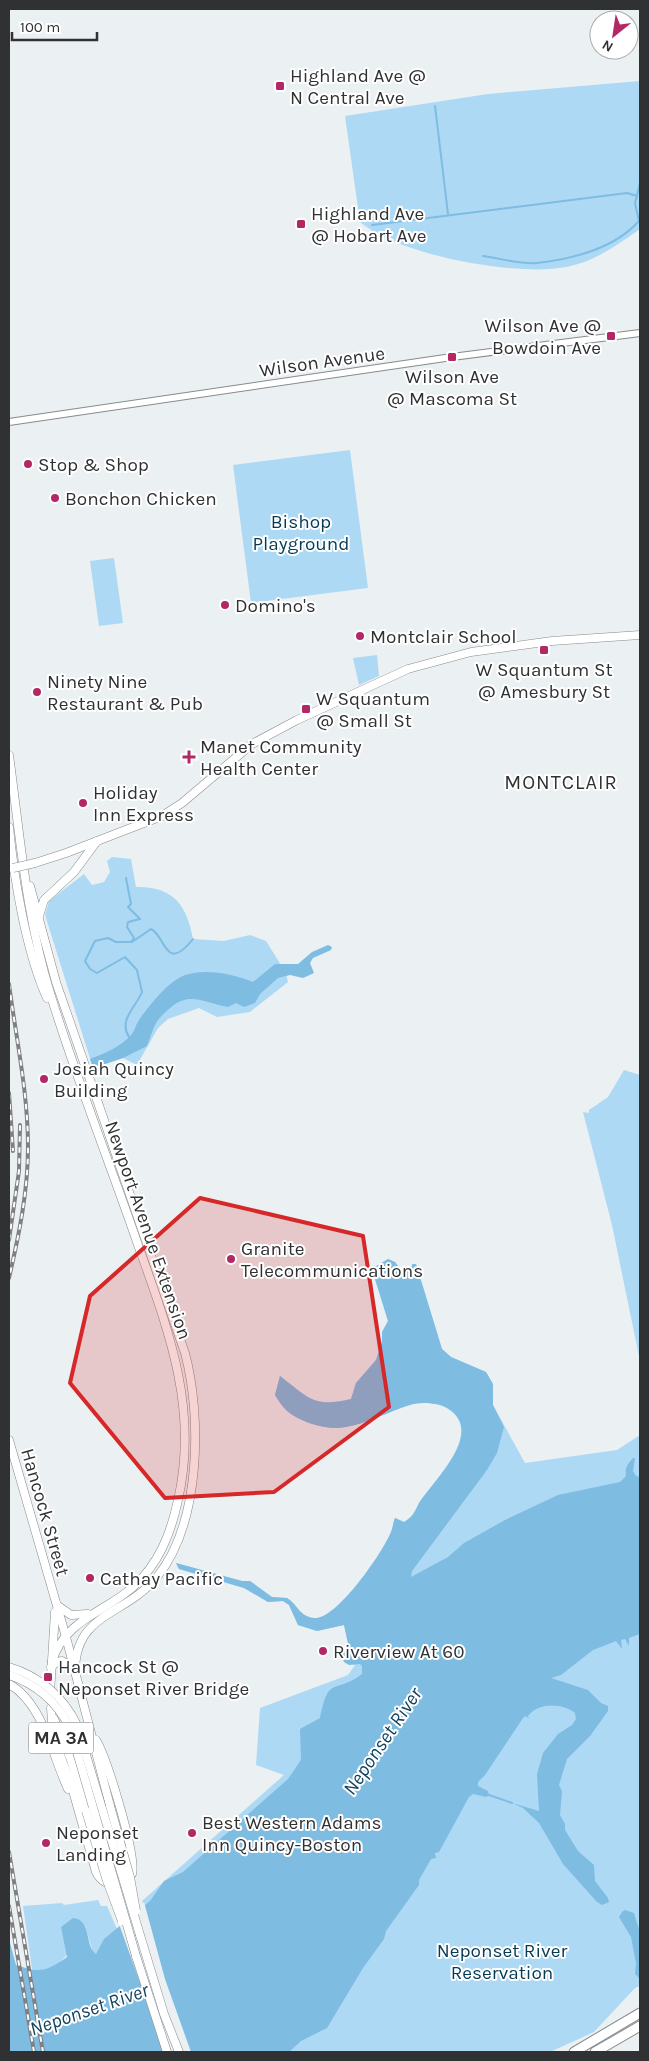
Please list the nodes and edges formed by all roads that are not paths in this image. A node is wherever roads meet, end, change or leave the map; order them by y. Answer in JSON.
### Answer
{"nodes":[{"id":1,"x":640,"y":333,"type":"edge"},
{"id":2,"x":9,"y":422,"type":"edge"},
{"id":3,"x":640,"y":636,"type":"edge"},
{"id":4,"x":9,"y":755,"type":"edge"},
{"id":5,"x":9,"y":827,"type":"edge"},
{"id":6,"x":97,"y":841,"type":"junction"},
{"id":7,"x":74,"y":850,"type":"junction"},
{"id":8,"x":25,"y":865,"type":"junction"},
{"id":9,"x":11,"y":868,"type":"edge"},
{"id":10,"x":74,"y":872,"type":"junction"},
{"id":11,"x":39,"y":921,"type":"junction"},
{"id":12,"x":60,"y":1025,"type":"junction"},
{"id":13,"x":9,"y":1440,"type":"edge"},
{"id":14,"x":53,"y":1593,"type":"junction"},
{"id":15,"x":56,"y":1604,"type":"junction"},
{"id":16,"x":94,"y":1611,"type":"junction"},
{"id":17,"x":66,"y":1637,"type":"junction"},
{"id":18,"x":52,"y":1665,"type":"junction"},
{"id":19,"x":9,"y":1667,"type":"edge"},
{"id":20,"x":75,"y":1672,"type":"junction"},
{"id":21,"x":9,"y":1675,"type":"edge"},
{"id":22,"x":9,"y":1684,"type":"edge"},
{"id":23,"x":90,"y":1730,"type":"junction"},
{"id":24,"x":83,"y":1814,"type":"junction"},
{"id":25,"x":140,"y":1935,"type":"junction"},
{"id":26,"x":136,"y":1956,"type":"junction"},
{"id":27,"x":640,"y":2013,"type":"edge"},
{"id":28,"x":640,"y":2019,"type":"edge"},
{"id":29,"x":640,"y":2026,"type":"edge"},
{"id":30,"x":640,"y":2032,"type":"edge"},
{"id":31,"x":167,"y":2052,"type":"edge"},
{"id":32,"x":179,"y":2052,"type":"edge"},
{"id":33,"x":574,"y":2052,"type":"edge"},
{"id":34,"x":584,"y":2052,"type":"edge"},
{"id":35,"x":596,"y":2052,"type":"edge"},
{"id":36,"x":606,"y":2052,"type":"edge"}],
"edges":[{"from":1,"to":2,"type":"street","name":"Wilson Avenue"},
{"from":3,"to":6,"type":"main road"},
{"from":4,"to":8,"type":"main road"},
{"from":5,"to":9,"type":"main road"},
{"from":6,"to":7,"type":"main road"},
{"from":6,"to":10,"type":"main road"},
{"from":7,"to":9,"type":"main road","bridge":true},
{"from":7,"to":10,"type":"main road"},
{"from":8,"to":11,"type":"main road","name":"Newport Avenue Extension"},
{"from":8,"to":12,"type":"main road","name":"Newport Avenue Extension"},
{"from":9,"to":12,"type":"main road"},
{"from":10,"to":11,"type":"main road"},
{"from":11,"to":20,"type":"main road","name":"Newport Avenue Extension"},
{"from":12,"to":16,"type":"main road","name":"Newport Avenue Extension"},
{"from":13,"to":14,"type":"main road","name":"Hancock Street","number":"MA 3A"},
{"from":14,"to":15,"type":"main road","name":"Hancock Street","number":"MA 3A"},
{"from":14,"to":18,"type":"main road","name":"Hancock Street","number":"MA 3A"},
{"from":15,"to":16,"type":"main road"},
{"from":15,"to":17,"type":"main road","name":"Hancock Street","number":"MA 3A"},
{"from":16,"to":17,"type":"main road","name":"Newport Avenue Extension"},
{"from":17,"to":18,"type":"main road","name":"Newport Avenue Extension"},
{"from":17,"to":20,"type":"main road","name":"Hancock Street","number":"MA 3A"},
{"from":18,"to":20,"type":"main road"},
{"from":18,"to":24,"type":"main road","name":"Hancock Street","number":"MA 3A"},
{"from":19,"to":25,"type":"main road","bridge":true},
{"from":20,"to":23,"type":"main road","name":"Hancock Street","number":"MA 3A"},
{"from":21,"to":26,"type":"main road","bridge":true},
{"from":22,"to":24,"type":"main road"},
{"from":23,"to":24,"type":"main road"},
{"from":23,"to":25,"type":"main road","name":"Hancock Street","number":"MA 3A","bridge":true},
{"from":24,"to":26,"type":"main road","name":"Hancock Street","number":"MA 3A","bridge":true},
{"from":25,"to":32,"type":"main road","name":"Hancock Street","number":"MA 3A"},
{"from":26,"to":31,"type":"main road","name":"Hancock Street","number":"MA 3A"},
{"from":27,"to":33,"type":"highway"},
{"from":28,"to":34,"type":"highway"},
{"from":29,"to":35,"type":"highway"},
{"from":30,"to":36,"type":"highway"}]}
